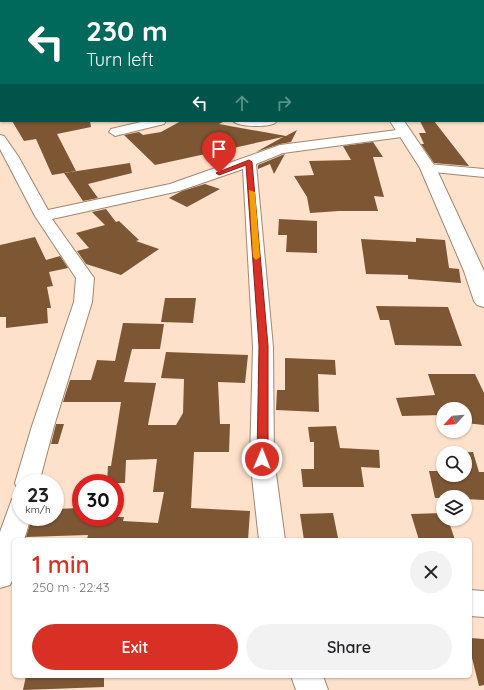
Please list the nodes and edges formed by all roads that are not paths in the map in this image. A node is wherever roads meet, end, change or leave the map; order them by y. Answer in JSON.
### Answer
{"nodes":[{"id":1,"x":156,"y":122,"type":"edge"},
{"id":2,"x":401,"y":127,"type":"edge"},
{"id":3,"x":115,"y":132,"type":"dead end"},
{"id":4,"x":0,"y":139,"type":"edge"},
{"id":5,"x":249,"y":162,"type":"junction"},
{"id":6,"x":428,"y":168,"type":"junction"},
{"id":7,"x":484,"y":173,"type":"edge"},
{"id":8,"x":43,"y":216,"type":"junction"},
{"id":9,"x":484,"y":301,"type":"edge"},
{"id":10,"x":30,"y":474,"type":"edge"},
{"id":11,"x":12,"y":521,"type":"edge"},
{"id":12,"x":272,"y":538,"type":"edge"},
{"id":13,"x":0,"y":576,"type":"edge"},
{"id":14,"x":472,"y":603,"type":"edge"},
{"id":15,"x":484,"y":604,"type":"edge"},
{"id":16,"x":308,"y":678,"type":"edge"},
{"id":17,"x":312,"y":690,"type":"edge"}],
"edges":[{"from":1,"to":3,"type":"street"},
{"from":2,"to":5,"type":"street"},
{"from":2,"to":6,"type":"street"},
{"from":4,"to":8,"type":"street"},
{"from":5,"to":8,"type":"street"},
{"from":5,"to":12,"type":"street"},
{"from":6,"to":7,"type":"street"},
{"from":6,"to":9,"type":"street"},
{"from":8,"to":10,"type":"street"},
{"from":11,"to":13,"type":"street"},
{"from":14,"to":15,"type":"street"},
{"from":16,"to":17,"type":"street"}]}
